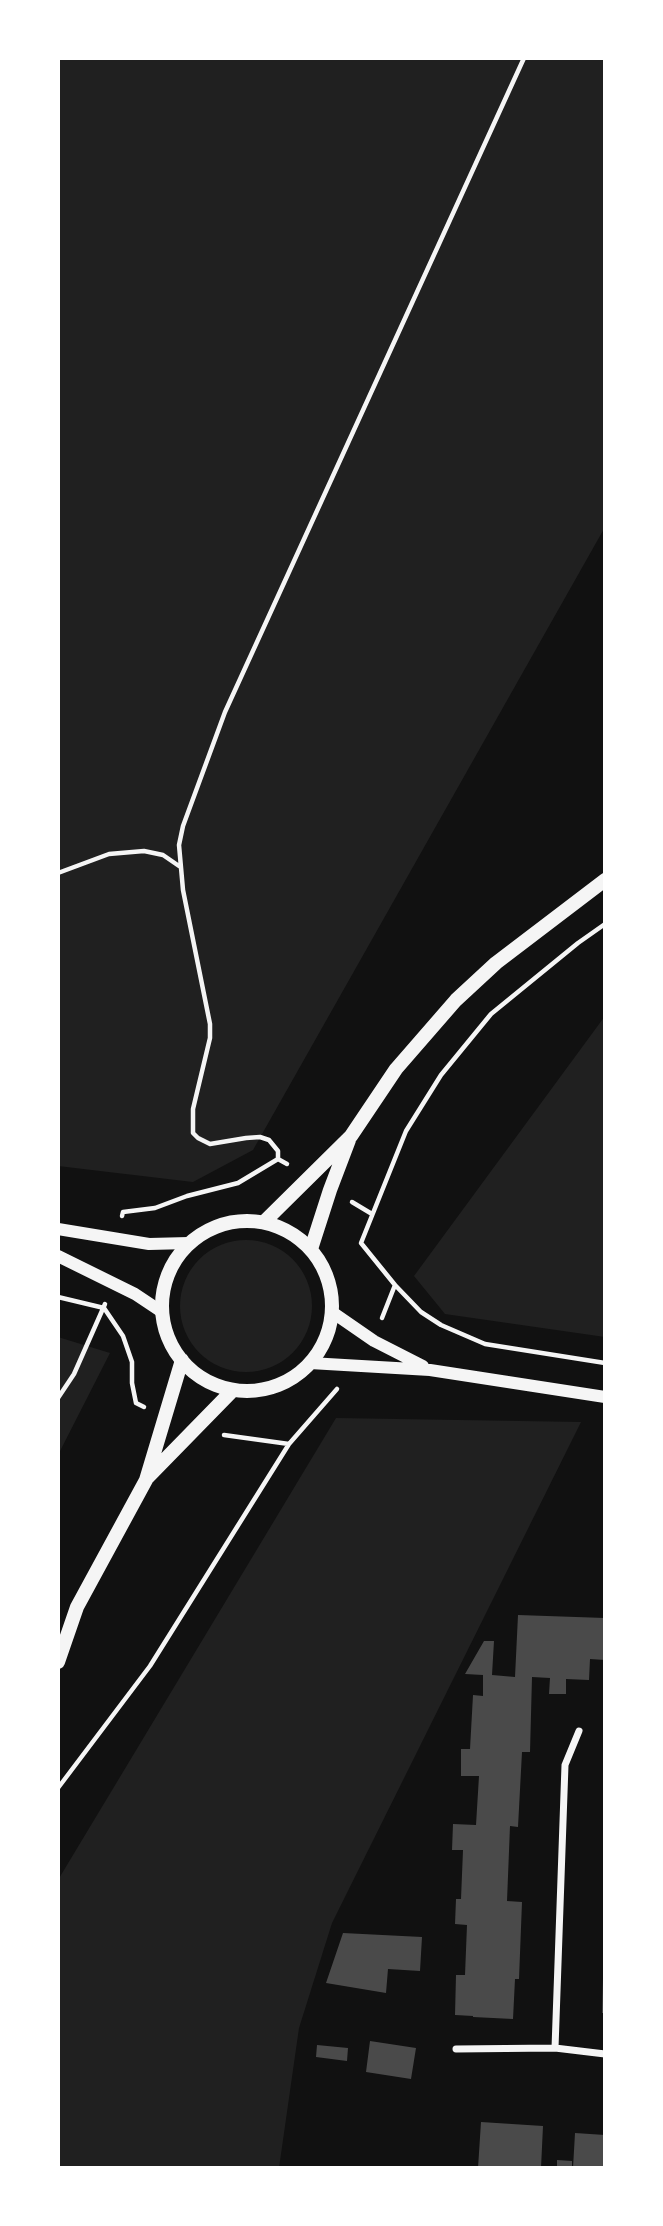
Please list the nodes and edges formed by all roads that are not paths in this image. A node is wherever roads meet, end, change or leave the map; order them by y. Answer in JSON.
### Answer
{"nodes":[{"id":1,"x":605,"y":880,"type":"edge"},
{"id":2,"x":351,"y":1136,"type":"junction"},
{"id":3,"x":264,"y":1222,"type":"junction"},
{"id":4,"x":58,"y":1229,"type":"edge"},
{"id":5,"x":189,"y":1244,"type":"junction"},
{"id":6,"x":311,"y":1249,"type":"junction"},
{"id":7,"x":58,"y":1256,"type":"edge"},
{"id":8,"x":162,"y":1312,"type":"junction"},
{"id":9,"x":332,"y":1312,"type":"junction"},
{"id":10,"x":182,"y":1360,"type":"junction"},
{"id":11,"x":310,"y":1363,"type":"junction"},
{"id":12,"x":430,"y":1370,"type":"junction"},
{"id":13,"x":233,"y":1390,"type":"junction"},
{"id":14,"x":605,"y":1397,"type":"edge"},
{"id":15,"x":146,"y":1480,"type":"junction"},
{"id":16,"x":58,"y":1662,"type":"edge"},
{"id":17,"x":579,"y":1731,"type":"dead end"},
{"id":18,"x":555,"y":2048,"type":"junction"},
{"id":19,"x":457,"y":2049,"type":"dead end"},
{"id":20,"x":605,"y":2054,"type":"edge"}],
"edges":[{"from":1,"to":2,"type":"main road"},
{"from":2,"to":3,"type":"main road"},
{"from":2,"to":6,"type":"main road"},
{"from":3,"to":5,"type":"main road"},
{"from":3,"to":6,"type":"main road"},
{"from":4,"to":5,"type":"street"},
{"from":5,"to":8,"type":"main road"},
{"from":6,"to":9,"type":"main road"},
{"from":7,"to":8,"type":"street"},
{"from":8,"to":10,"type":"main road"},
{"from":9,"to":11,"type":"main road"},
{"from":9,"to":12,"type":"street"},
{"from":10,"to":13,"type":"main road"},
{"from":10,"to":15,"type":"main road"},
{"from":11,"to":12,"type":"street"},
{"from":11,"to":13,"type":"main road"},
{"from":12,"to":14,"type":"street"},
{"from":13,"to":15,"type":"main road"},
{"from":15,"to":16,"type":"main road"},
{"from":17,"to":18,"type":"street"},
{"from":18,"to":19,"type":"street"},
{"from":18,"to":20,"type":"street"}]}
